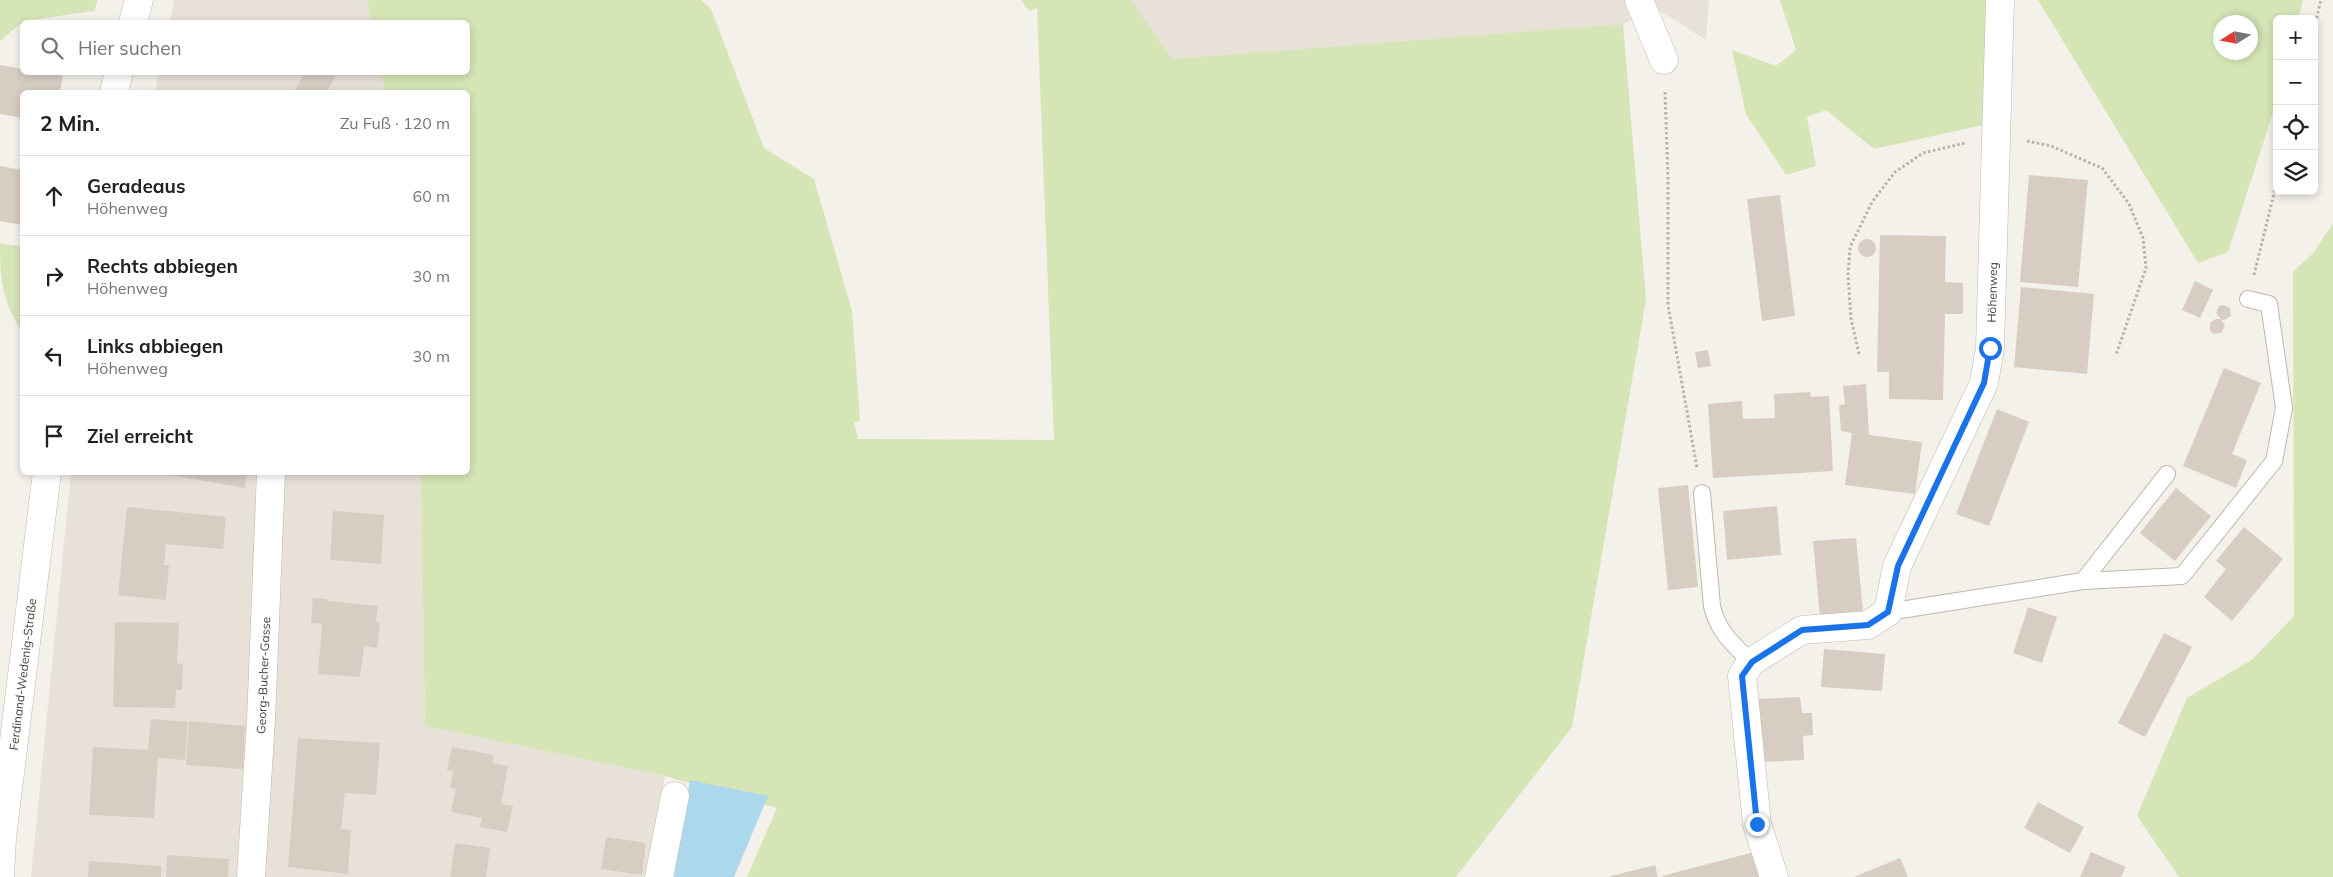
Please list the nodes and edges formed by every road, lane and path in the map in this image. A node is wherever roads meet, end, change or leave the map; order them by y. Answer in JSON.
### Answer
{"nodes":[{"id":1,"x":139,"y":0,"type":"edge"},
{"id":2,"x":1639,"y":0,"type":"edge"},
{"id":3,"x":2000,"y":0,"type":"edge"},
{"id":4,"x":2321,"y":0,"type":"edge"},
{"id":5,"x":2317,"y":15,"type":"edge"},
{"id":6,"x":134,"y":20,"type":"edge"},
{"id":7,"x":1664,"y":60,"type":"joint"},
{"id":8,"x":118,"y":75,"type":"edge"},
{"id":9,"x":114,"y":90,"type":"edge"},
{"id":10,"x":1996,"y":136,"type":"junction"},
{"id":11,"x":2274,"y":195,"type":"edge"},
{"id":12,"x":2248,"y":300,"type":"joint"},
{"id":13,"x":1859,"y":354,"type":"dead end"},
{"id":14,"x":2116,"y":355,"type":"dead end"},
{"id":15,"x":2166,"y":474,"type":"dead end"},
{"id":16,"x":47,"y":475,"type":"edge"},
{"id":17,"x":271,"y":475,"type":"edge"},
{"id":18,"x":1702,"y":493,"type":"joint"},
{"id":19,"x":2083,"y":581,"type":"junction"},
{"id":20,"x":1888,"y":612,"type":"junction"},
{"id":21,"x":1752,"y":662,"type":"junction"},
{"id":22,"x":675,"y":796,"type":"dead end"},
{"id":23,"x":1,"y":839,"type":"edge"},
{"id":24,"x":0,"y":877,"type":"edge"},
{"id":25,"x":250,"y":877,"type":"edge"},
{"id":26,"x":660,"y":877,"type":"edge"},
{"id":27,"x":1774,"y":877,"type":"edge"}],
"edges":[{"from":1,"to":6,"type":"street"},
{"from":2,"to":7,"type":"street"},
{"from":3,"to":10,"type":"street","name":"Höhenweg"},
{"from":4,"to":5,"type":"path"},
{"from":7,"to":18,"type":"path"},
{"from":8,"to":9,"type":"street"},
{"from":10,"to":13,"type":"path"},
{"from":10,"to":14,"type":"path"},
{"from":10,"to":20,"type":"street","name":"Höhenweg"},
{"from":11,"to":12,"type":"path"},
{"from":12,"to":19,"type":"lane"},
{"from":15,"to":19,"type":"lane"},
{"from":16,"to":23,"type":"street","name":"Ferdinand-Wedenig-Straße"},
{"from":17,"to":25,"type":"street","name":"Georg-Bucher-Gasse"},
{"from":18,"to":21,"type":"lane"},
{"from":19,"to":20,"type":"lane"},
{"from":20,"to":21,"type":"street"},
{"from":21,"to":27,"type":"street"},
{"from":22,"to":26,"type":"street"},
{"from":23,"to":24,"type":"street","name":"Ferdinand-Wedenig-Straße"}]}
